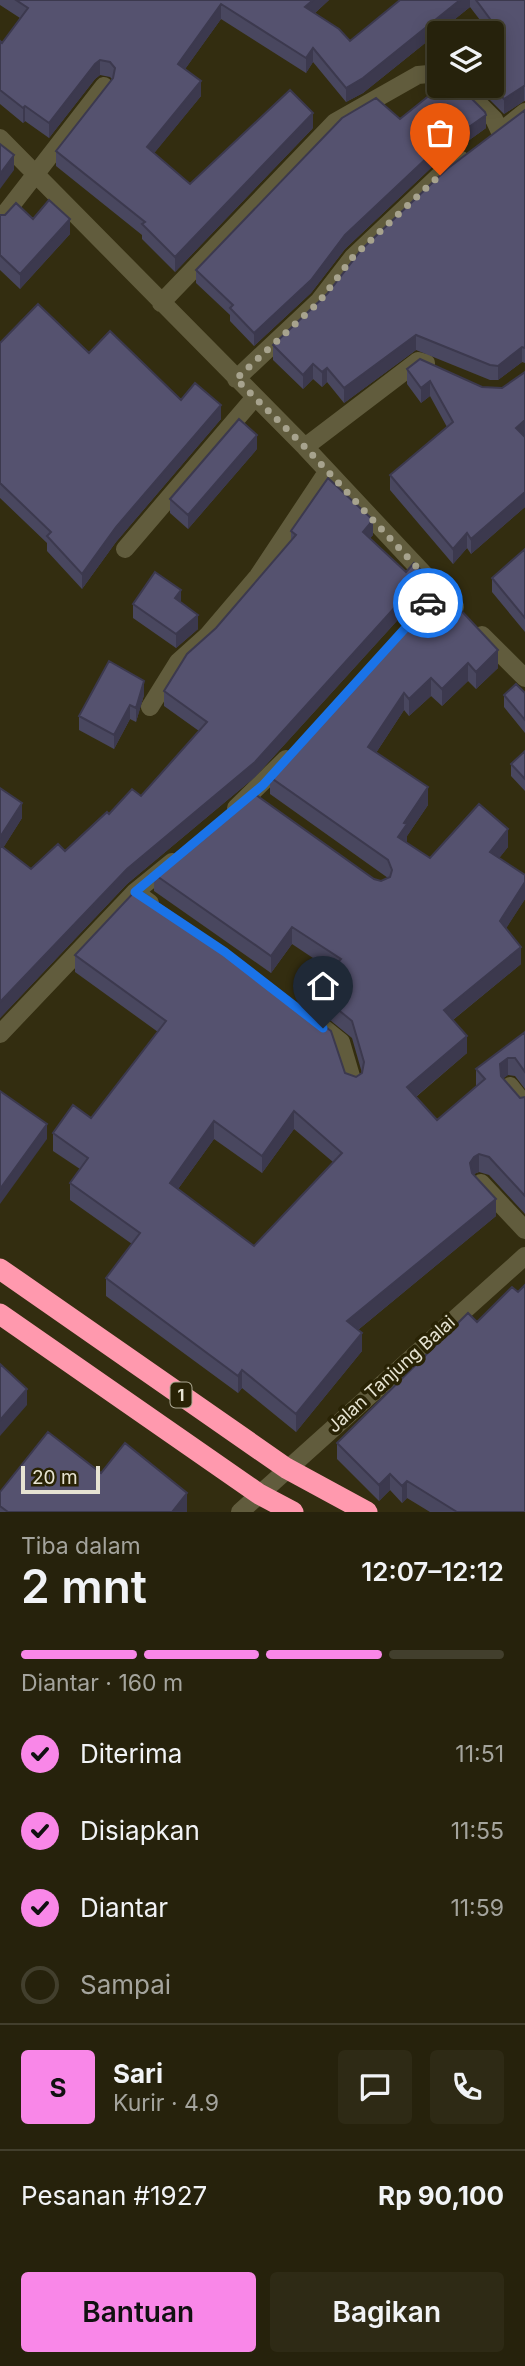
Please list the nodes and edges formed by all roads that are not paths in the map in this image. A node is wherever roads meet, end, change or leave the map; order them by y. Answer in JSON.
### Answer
{"nodes":[{"id":1,"x":427,"y":74,"type":"edge"},
{"id":2,"x":104,"y":86,"type":"edge"},
{"id":3,"x":473,"y":98,"type":"edge"},
{"id":4,"x":525,"y":112,"type":"edge"},
{"id":5,"x":0,"y":138,"type":"edge"},
{"id":6,"x":489,"y":140,"type":"junction"},
{"id":7,"x":37,"y":174,"type":"junction"},
{"id":8,"x":0,"y":220,"type":"edge"},
{"id":9,"x":161,"y":303,"type":"junction"},
{"id":10,"x":449,"y":373,"type":"edge"},
{"id":11,"x":236,"y":379,"type":"junction"},
{"id":12,"x":255,"y":397,"type":"junction"},
{"id":13,"x":305,"y":447,"type":"junction"},
{"id":14,"x":327,"y":472,"type":"junction"},
{"id":15,"x":125,"y":550,"type":"dead end"},
{"id":16,"x":525,"y":678,"type":"edge"},
{"id":17,"x":150,"y":707,"type":"dead end"},
{"id":18,"x":300,"y":744,"type":"edge"},
{"id":19,"x":222,"y":819,"type":"edge"},
{"id":20,"x":184,"y":852,"type":"edge"},
{"id":21,"x":135,"y":892,"type":"junction"},
{"id":22,"x":165,"y":912,"type":"edge"},
{"id":23,"x":298,"y":1007,"type":"edge"},
{"id":24,"x":0,"y":1034,"type":"edge"},
{"id":25,"x":353,"y":1083,"type":"edge"},
{"id":26,"x":510,"y":1086,"type":"edge"},
{"id":27,"x":525,"y":1105,"type":"edge"},
{"id":28,"x":481,"y":1183,"type":"edge"},
{"id":29,"x":525,"y":1230,"type":"edge"},
{"id":30,"x":525,"y":1256,"type":"edge"},
{"id":31,"x":0,"y":1269,"type":"edge"},
{"id":32,"x":0,"y":1314,"type":"edge"},
{"id":33,"x":286,"y":1468,"type":"junction"},
{"id":34,"x":259,"y":1494,"type":"junction"},
{"id":35,"x":240,"y":1512,"type":"edge"},
{"id":36,"x":293,"y":1512,"type":"edge"},
{"id":37,"x":367,"y":1512,"type":"edge"}],
"edges":[{"from":1,"to":9,"type":"street"},
{"from":2,"to":7,"type":"street"},
{"from":3,"to":6,"type":"street"},
{"from":4,"to":6,"type":"street"},
{"from":5,"to":7,"type":"street"},
{"from":6,"to":11,"type":"street"},
{"from":7,"to":8,"type":"street"},
{"from":7,"to":9,"type":"street"},
{"from":9,"to":11,"type":"street"},
{"from":10,"to":13,"type":"street"},
{"from":11,"to":12,"type":"street"},
{"from":12,"to":13,"type":"street"},
{"from":12,"to":15,"type":"street"},
{"from":13,"to":14,"type":"street"},
{"from":14,"to":16,"type":"street"},
{"from":14,"to":17,"type":"street"},
{"from":18,"to":19,"type":"street"},
{"from":20,"to":21,"type":"street"},
{"from":21,"to":22,"type":"street"},
{"from":21,"to":24,"type":"street"},
{"from":23,"to":25,"type":"street"},
{"from":26,"to":27,"type":"street"},
{"from":28,"to":29,"type":"street"},
{"from":30,"to":33,"type":"street","name":"Jalan Tanjung Balai"},
{"from":31,"to":33,"type":"highway","number":"1"},
{"from":32,"to":34,"type":"highway","number":"1"},
{"from":33,"to":34,"type":"street","name":"Jalan Tanjung Balai"},
{"from":33,"to":37,"type":"highway","number":"1"},
{"from":34,"to":35,"type":"street","name":"Jalan Tanjung Balai"},
{"from":34,"to":36,"type":"highway","number":"1"}]}
